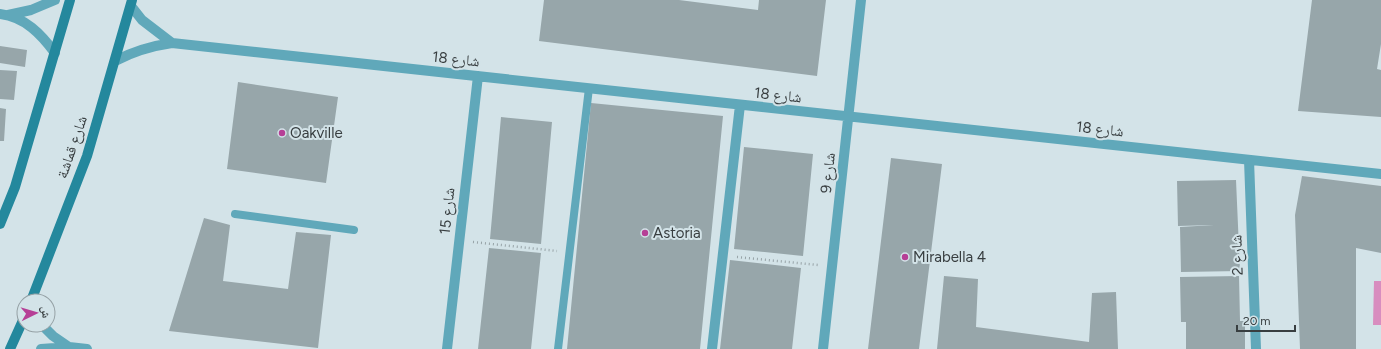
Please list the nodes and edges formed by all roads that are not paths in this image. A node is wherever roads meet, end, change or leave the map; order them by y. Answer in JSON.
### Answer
{"nodes":[{"id":1,"x":55,"y":0,"type":"edge"},
{"id":2,"x":70,"y":0,"type":"edge"},
{"id":3,"x":861,"y":0,"type":"edge"},
{"id":4,"x":131,"y":3,"type":"edge"},
{"id":5,"x":4,"y":14,"type":"edge"},
{"id":6,"x":172,"y":43,"type":"junction"},
{"id":7,"x":55,"y":53,"type":"junction"},
{"id":8,"x":115,"y":61,"type":"junction"},
{"id":9,"x":478,"y":76,"type":"junction"},
{"id":10,"x":589,"y":88,"type":"junction"},
{"id":11,"x":740,"y":105,"type":"junction"},
{"id":12,"x":849,"y":118,"type":"junction"},
{"id":13,"x":1249,"y":160,"type":"junction"},
{"id":14,"x":1381,"y":174,"type":"edge"},
{"id":15,"x":235,"y":214,"type":"dead end"},
{"id":16,"x":0,"y":224,"type":"edge"},
{"id":17,"x":354,"y":230,"type":"dead end"},
{"id":18,"x":34,"y":293,"type":"edge"},
{"id":19,"x":17,"y":333,"type":"edge"},
{"id":20,"x":50,"y":333,"type":"edge"},
{"id":21,"x":69,"y":347,"type":"junction"},
{"id":22,"x":10,"y":349,"type":"edge"},
{"id":23,"x":41,"y":349,"type":"edge"},
{"id":24,"x":87,"y":349,"type":"edge"},
{"id":25,"x":447,"y":349,"type":"edge"},
{"id":26,"x":558,"y":349,"type":"edge"},
{"id":27,"x":712,"y":349,"type":"edge"},
{"id":28,"x":823,"y":349,"type":"edge"},
{"id":29,"x":1256,"y":349,"type":"edge"}],
"edges":[{"from":1,"to":5,"type":"street"},
{"from":2,"to":7,"type":"street"},
{"from":3,"to":12,"type":"street","name":"شارع 9"},
{"from":4,"to":6,"type":"street"},
{"from":4,"to":8,"type":"street","name":"شارع قماشة"},
{"from":5,"to":7,"type":"street"},
{"from":6,"to":8,"type":"street","name":"شارع 18"},
{"from":6,"to":9,"type":"street","name":"شارع 18"},
{"from":7,"to":16,"type":"street"},
{"from":8,"to":18,"type":"street","name":"شارع قماشة"},
{"from":9,"to":10,"type":"street","name":"شارع 18"},
{"from":9,"to":25,"type":"street","name":"شارع 15"},
{"from":10,"to":11,"type":"street","name":"شارع 18"},
{"from":10,"to":26,"type":"lane"},
{"from":11,"to":12,"type":"street","name":"شارع 18"},
{"from":11,"to":27,"type":"street"},
{"from":12,"to":13,"type":"street","name":"شارع 18"},
{"from":12,"to":28,"type":"street","name":"شارع 9"},
{"from":13,"to":14,"type":"street","name":"شارع 18"},
{"from":13,"to":29,"type":"street","name":"شارع 2"},
{"from":15,"to":17,"type":"lane"},
{"from":19,"to":22,"type":"street"},
{"from":20,"to":21,"type":"street"},
{"from":21,"to":23,"type":"street"},
{"from":21,"to":24,"type":"street"}]}
